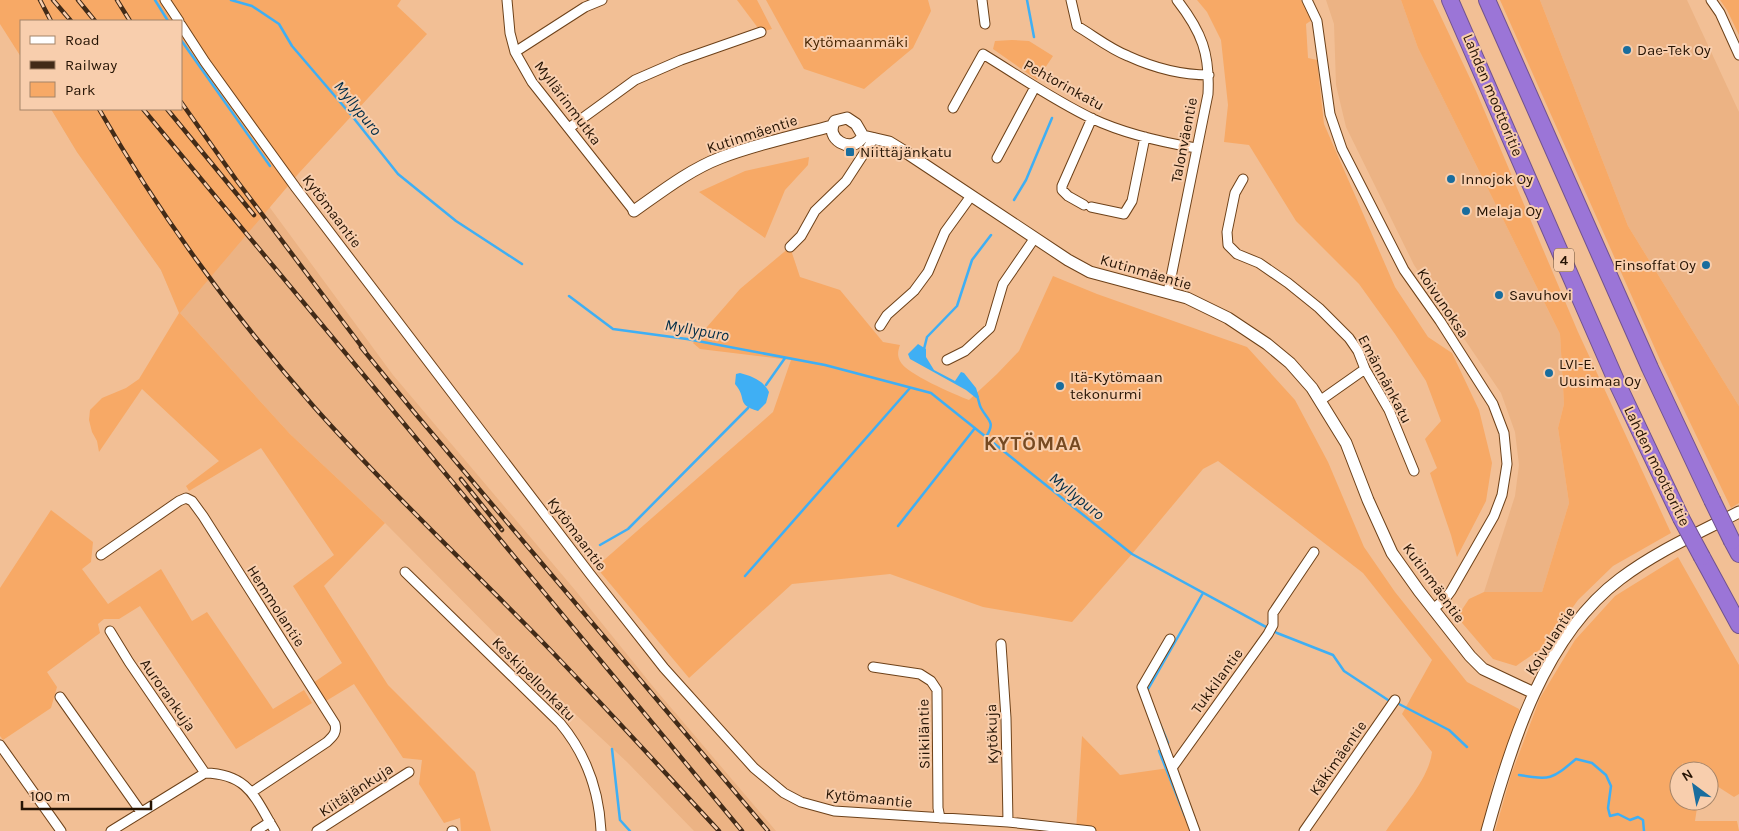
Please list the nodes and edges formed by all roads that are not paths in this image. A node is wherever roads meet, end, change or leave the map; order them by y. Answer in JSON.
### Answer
{"nodes":[{"id":1,"x":165,"y":0,"type":"edge"},
{"id":2,"x":506,"y":0,"type":"edge"},
{"id":3,"x":602,"y":0,"type":"edge"},
{"id":4,"x":982,"y":0,"type":"edge"},
{"id":5,"x":1071,"y":0,"type":"edge"},
{"id":6,"x":1177,"y":0,"type":"edge"},
{"id":7,"x":1307,"y":0,"type":"edge"},
{"id":8,"x":1450,"y":0,"type":"edge"},
{"id":9,"x":1487,"y":0,"type":"edge"},
{"id":10,"x":1711,"y":0,"type":"edge"},
{"id":11,"x":178,"y":20,"type":"edge"},
{"id":12,"x":985,"y":24,"type":"dead end"},
{"id":13,"x":182,"y":26,"type":"edge"},
{"id":14,"x":761,"y":32,"type":"dead end"},
{"id":15,"x":515,"y":52,"type":"junction"},
{"id":16,"x":1739,"y":55,"type":"edge"},
{"id":17,"x":1209,"y":75,"type":"junction"},
{"id":18,"x":1035,"y":87,"type":"junction"},
{"id":19,"x":953,"y":108,"type":"dead end"},
{"id":20,"x":1092,"y":118,"type":"junction"},
{"id":21,"x":832,"y":126,"type":"junction"},
{"id":22,"x":569,"y":128,"type":"junction"},
{"id":23,"x":1145,"y":137,"type":"junction"},
{"id":24,"x":869,"y":138,"type":"junction"},
{"id":25,"x":1196,"y":148,"type":"junction"},
{"id":26,"x":997,"y":158,"type":"dead end"},
{"id":27,"x":1243,"y":179,"type":"dead end"},
{"id":28,"x":971,"y":196,"type":"junction"},
{"id":29,"x":634,"y":211,"type":"joint"},
{"id":30,"x":1034,"y":239,"type":"junction"},
{"id":31,"x":790,"y":247,"type":"dead end"},
{"id":32,"x":1168,"y":292,"type":"junction"},
{"id":33,"x":880,"y":326,"type":"dead end"},
{"id":34,"x":947,"y":360,"type":"dead end"},
{"id":35,"x":1365,"y":369,"type":"junction"},
{"id":36,"x":1321,"y":400,"type":"junction"},
{"id":37,"x":1414,"y":471,"type":"dead end"},
{"id":38,"x":1739,"y":512,"type":"edge"},
{"id":39,"x":1736,"y":547,"type":"edge"},
{"id":40,"x":1314,"y":552,"type":"dead end"},
{"id":41,"x":101,"y":555,"type":"dead end"},
{"id":42,"x":405,"y":572,"type":"dead end"},
{"id":43,"x":1433,"y":609,"type":"junction"},
{"id":44,"x":1739,"y":625,"type":"edge"},
{"id":45,"x":110,"y":631,"type":"dead end"},
{"id":46,"x":1170,"y":639,"type":"dead end"},
{"id":47,"x":1001,"y":644,"type":"dead end"},
{"id":48,"x":873,"y":667,"type":"dead end"},
{"id":49,"x":1534,"y":693,"type":"junction"},
{"id":50,"x":60,"y":697,"type":"dead end"},
{"id":51,"x":1395,"y":700,"type":"dead end"},
{"id":52,"x":0,"y":745,"type":"edge"},
{"id":53,"x":1172,"y":768,"type":"junction"},
{"id":54,"x":409,"y":772,"type":"dead end"},
{"id":55,"x":205,"y":773,"type":"junction"},
{"id":56,"x":252,"y":792,"type":"junction"},
{"id":57,"x":141,"y":812,"type":"junction"},
{"id":58,"x":940,"y":818,"type":"junction"},
{"id":59,"x":270,"y":822,"type":"junction"},
{"id":60,"x":1008,"y":822,"type":"junction"},
{"id":61,"x":61,"y":831,"type":"edge"},
{"id":62,"x":111,"y":831,"type":"edge"},
{"id":63,"x":256,"y":831,"type":"edge"},
{"id":64,"x":276,"y":831,"type":"edge"},
{"id":65,"x":318,"y":831,"type":"edge"},
{"id":66,"x":600,"y":831,"type":"edge"},
{"id":67,"x":1091,"y":831,"type":"edge"},
{"id":68,"x":1195,"y":831,"type":"edge"},
{"id":69,"x":1304,"y":831,"type":"edge"},
{"id":70,"x":1487,"y":831,"type":"edge"}],
"edges":[{"from":1,"to":11,"type":"street"},
{"from":2,"to":15,"type":"street","name":"Myllärinmutka"},
{"from":3,"to":15,"type":"street"},
{"from":4,"to":12,"type":"street"},
{"from":5,"to":17,"type":"street"},
{"from":6,"to":17,"type":"street","name":"Talonväentie"},
{"from":7,"to":43,"type":"street","name":"Koivunoksa"},
{"from":8,"to":44,"type":"highway","name":"Lahden moottoritie","number":"4","bridge":true},
{"from":9,"to":39,"type":"highway","number":"4","bridge":true},
{"from":10,"to":16,"type":"street"},
{"from":13,"to":58,"type":"street","name":"Kytömaantie"},
{"from":14,"to":22,"type":"street"},
{"from":15,"to":22,"type":"street","name":"Myllärinmutka"},
{"from":17,"to":25,"type":"street","name":"Talonväentie"},
{"from":18,"to":19,"type":"street","name":"Pehtorinkatu"},
{"from":18,"to":20,"type":"street","name":"Pehtorinkatu"},
{"from":18,"to":26,"type":"street"},
{"from":20,"to":23,"type":"street","name":"Pehtorinkatu"},
{"from":20,"to":23,"type":"street"},
{"from":21,"to":24,"type":"street","name":"Kutinmäentie"},
{"from":21,"to":24,"type":"street"},
{"from":21,"to":29,"type":"street","name":"Kutinmäentie"},
{"from":22,"to":29,"type":"street","name":"Myllärinmutka"},
{"from":23,"to":25,"type":"street","name":"Pehtorinkatu"},
{"from":24,"to":28,"type":"street","name":"Kutinmäentie"},
{"from":24,"to":31,"type":"street"},
{"from":25,"to":32,"type":"street","name":"Talonväentie"},
{"from":27,"to":35,"type":"street","name":"Emännänkatu"},
{"from":28,"to":30,"type":"street","name":"Kutinmäentie"},
{"from":28,"to":33,"type":"street"},
{"from":30,"to":32,"type":"street","name":"Kutinmäentie"},
{"from":30,"to":34,"type":"street"},
{"from":32,"to":36,"type":"street","name":"Kutinmäentie"},
{"from":35,"to":36,"type":"street"},
{"from":35,"to":37,"type":"street","name":"Emännänkatu"},
{"from":36,"to":43,"type":"street","name":"Kutinmäentie"},
{"from":38,"to":49,"type":"street","name":"Koivulantie"},
{"from":40,"to":53,"type":"street","name":"Tukkilantie"},
{"from":41,"to":56,"type":"street","name":"Hemmolantie"},
{"from":42,"to":66,"type":"street","name":"Keskipellonkatu"},
{"from":43,"to":49,"type":"street","name":"Kutinmäentie"},
{"from":45,"to":55,"type":"street","name":"Aurorankuja"},
{"from":46,"to":53,"type":"street"},
{"from":47,"to":60,"type":"street","name":"Kytökuja"},
{"from":48,"to":58,"type":"street","name":"Siikiläntie"},
{"from":49,"to":70,"type":"street","name":"Koivulantie"},
{"from":50,"to":57,"type":"street"},
{"from":51,"to":69,"type":"street","name":"Käkimäentie"},
{"from":52,"to":61,"type":"street"},
{"from":53,"to":68,"type":"street"},
{"from":54,"to":65,"type":"street","name":"Kiitäjänkuja"},
{"from":55,"to":56,"type":"street"},
{"from":55,"to":57,"type":"street"},
{"from":56,"to":59,"type":"street"},
{"from":57,"to":62,"type":"street"},
{"from":58,"to":60,"type":"street","name":"Kytömaantie"},
{"from":59,"to":63,"type":"street"},
{"from":59,"to":64,"type":"street"},
{"from":60,"to":67,"type":"street","name":"Kytömaantie"}]}
